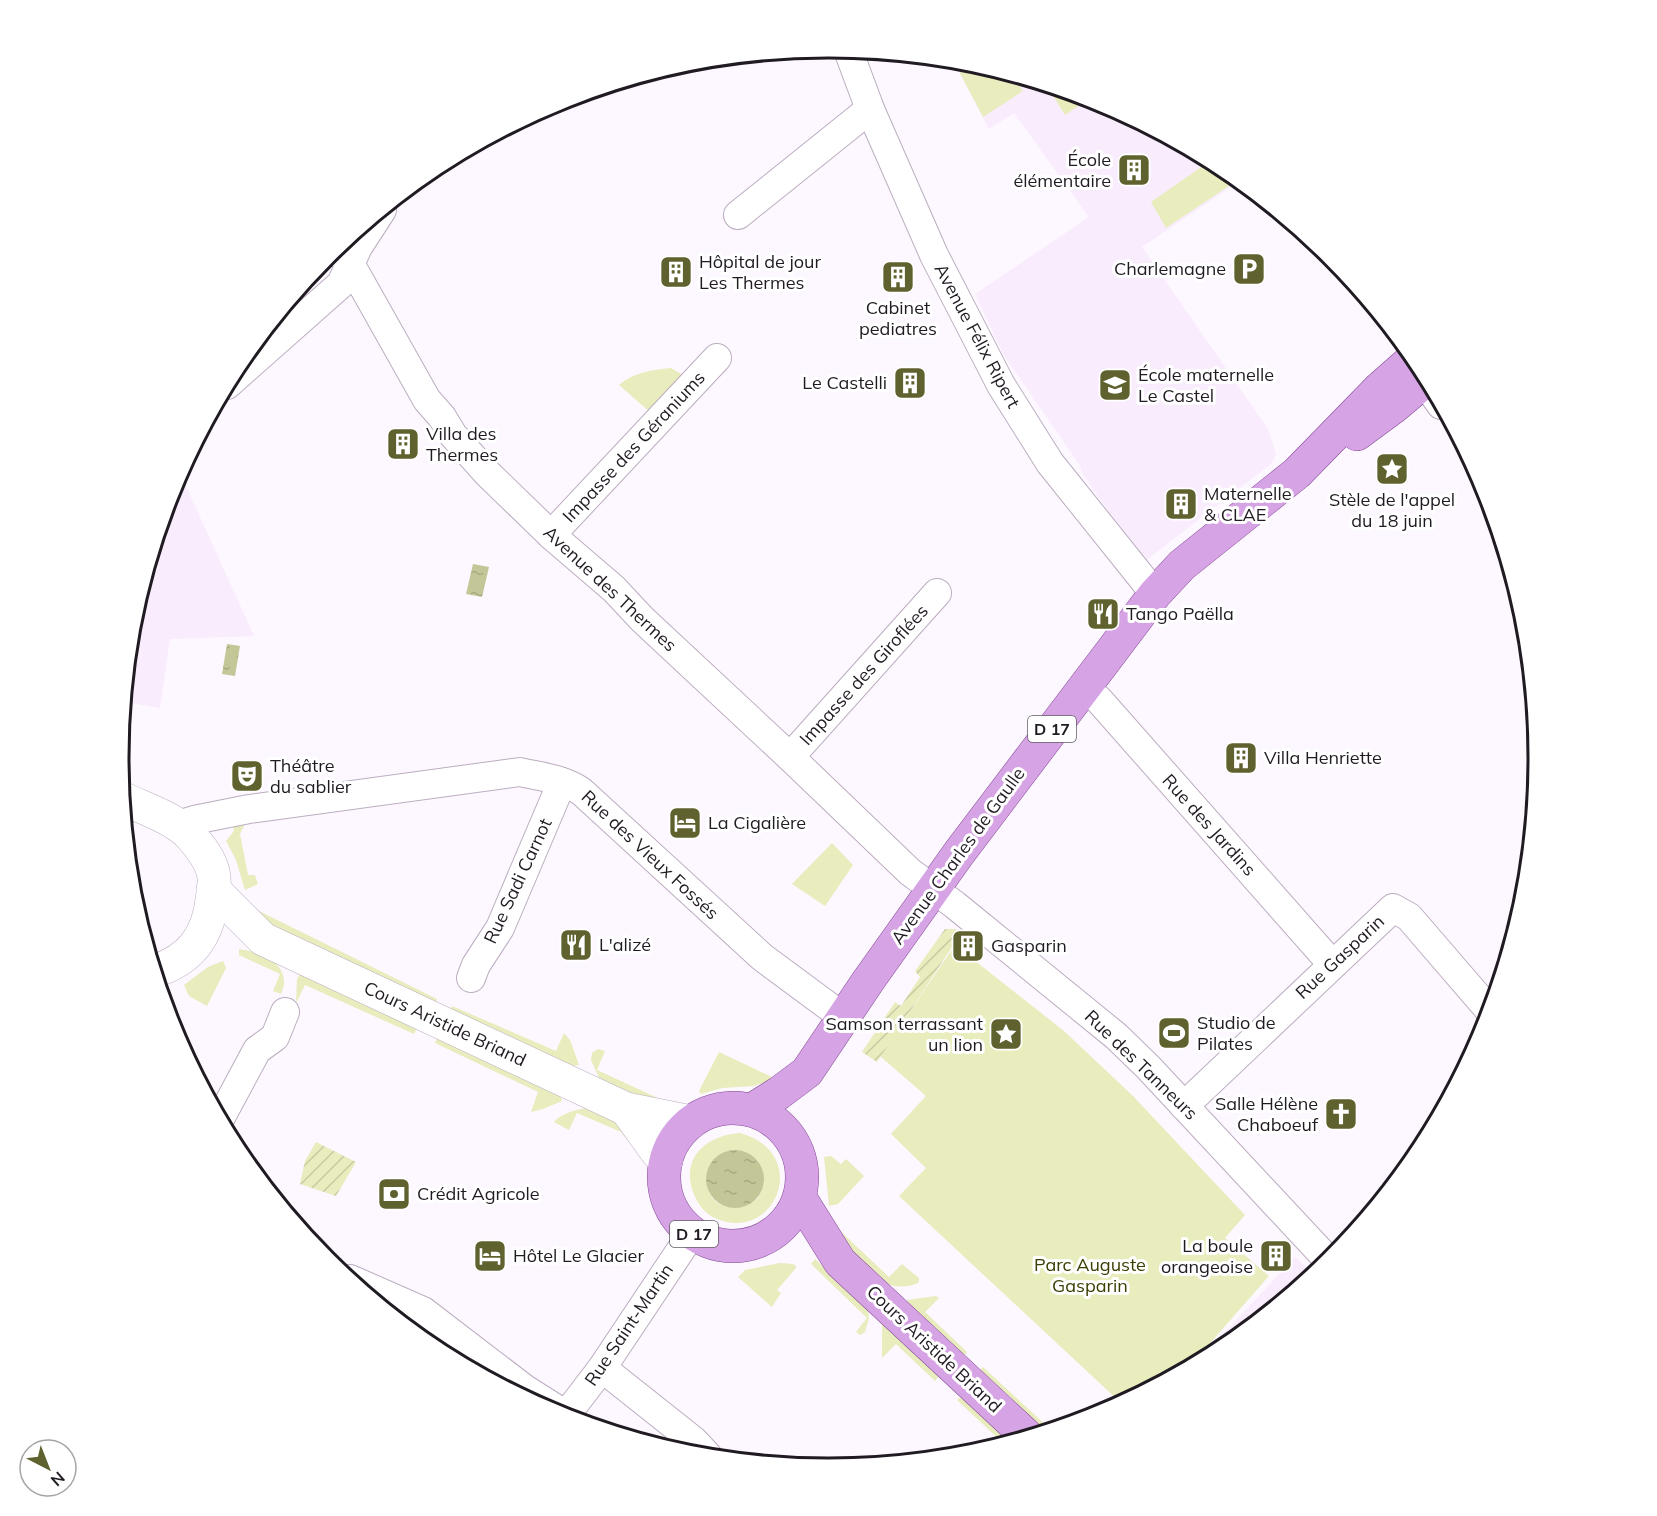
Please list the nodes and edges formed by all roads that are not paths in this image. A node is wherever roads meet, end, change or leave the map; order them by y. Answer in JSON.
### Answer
{"nodes":[{"id":1,"x":851,"y":59,"type":"edge"},
{"id":2,"x":870,"y":109,"type":"junction"},
{"id":3,"x":738,"y":215,"type":"dead end"},
{"id":4,"x":369,"y":231,"type":"edge"},
{"id":5,"x":344,"y":256,"type":"edge"},
{"id":6,"x":717,"y":358,"type":"dead end"},
{"id":7,"x":250,"y":365,"type":"edge"},
{"id":8,"x":1417,"y":381,"type":"edge"},
{"id":9,"x":551,"y":535,"type":"junction"},
{"id":10,"x":937,"y":593,"type":"dead end"},
{"id":11,"x":1155,"y":594,"type":"junction"},
{"id":12,"x":1083,"y":688,"type":"junction"},
{"id":13,"x":790,"y":757,"type":"junction"},
{"id":14,"x":562,"y":782,"type":"junction"},
{"id":15,"x":130,"y":802,"type":"edge"},
{"id":16,"x":178,"y":825,"type":"junction"},
{"id":17,"x":213,"y":889,"type":"junction"},
{"id":18,"x":933,"y":889,"type":"junction"},
{"id":19,"x":264,"y":939,"type":"junction"},
{"id":20,"x":200,"y":940,"type":"junction"},
{"id":21,"x":1332,"y":964,"type":"junction"},
{"id":22,"x":162,"y":968,"type":"edge"},
{"id":23,"x":471,"y":978,"type":"dead end"},
{"id":24,"x":1483,"y":1003,"type":"edge"},
{"id":25,"x":285,"y":1012,"type":"dead end"},
{"id":26,"x":843,"y":1017,"type":"junction"},
{"id":27,"x":807,"y":1072,"type":"junction"},
{"id":28,"x":1184,"y":1106,"type":"junction"},
{"id":29,"x":626,"y":1109,"type":"junction"},
{"id":30,"x":752,"y":1110,"type":"junction"},
{"id":31,"x":225,"y":1111,"type":"edge"},
{"id":32,"x":691,"y":1122,"type":"junction"},
{"id":33,"x":788,"y":1134,"type":"junction"},
{"id":34,"x":666,"y":1161,"type":"junction"},
{"id":35,"x":800,"y":1198,"type":"junction"},
{"id":36,"x":692,"y":1233,"type":"junction"},
{"id":37,"x":772,"y":1235,"type":"junction"},
{"id":38,"x":1322,"y":1254,"type":"edge"},
{"id":39,"x":840,"y":1262,"type":"junction"},
{"id":40,"x":374,"y":1289,"type":"edge"},
{"id":41,"x":602,"y":1368,"type":"junction"},
{"id":42,"x":509,"y":1380,"type":"edge"},
{"id":43,"x":571,"y":1408,"type":"edge"},
{"id":44,"x":1021,"y":1430,"type":"edge"},
{"id":45,"x":698,"y":1445,"type":"edge"}],
"edges":[{"from":1,"to":2,"type":"street","name":"Avenue Félix Ripert"},
{"from":2,"to":3,"type":"street"},
{"from":2,"to":11,"type":"street","name":"Avenue Félix Ripert"},
{"from":4,"to":5,"type":"street"},
{"from":5,"to":7,"type":"street"},
{"from":5,"to":9,"type":"street","name":"Avenue des Thermes"},
{"from":6,"to":9,"type":"street","name":"Impasse des Géraniums"},
{"from":8,"to":11,"type":"main road","name":"Avenue Charles de Gaulle","number":"D 17"},
{"from":9,"to":13,"type":"street","name":"Avenue des Thermes"},
{"from":10,"to":13,"type":"street","name":"Impasse des Giroflées"},
{"from":11,"to":12,"type":"main road","name":"Avenue Charles de Gaulle","number":"D 17"},
{"from":12,"to":18,"type":"main road","name":"Avenue Charles de Gaulle","number":"D 17"},
{"from":12,"to":21,"type":"street","name":"Rue des Jardins"},
{"from":13,"to":18,"type":"street","name":"Avenue des Thermes"},
{"from":14,"to":16,"type":"street","name":"Rue des Vieux Fossés"},
{"from":14,"to":23,"type":"street","name":"Rue Sadi Carnot"},
{"from":14,"to":26,"type":"street","name":"Rue des Vieux Fossés"},
{"from":15,"to":16,"type":"main road"},
{"from":16,"to":17,"type":"main road"},
{"from":17,"to":19,"type":"main road","name":"Cours Aristide Briand"},
{"from":17,"to":20,"type":"main road"},
{"from":18,"to":26,"type":"main road","name":"Avenue Charles de Gaulle","number":"D 17"},
{"from":18,"to":28,"type":"street","name":"Rue des Tanneurs"},
{"from":19,"to":20,"type":"main road","name":"Cours Aristide Briand"},
{"from":19,"to":29,"type":"main road","name":"Cours Aristide Briand"},
{"from":20,"to":22,"type":"main road"},
{"from":21,"to":24,"type":"street","name":"Rue Gasparin"},
{"from":21,"to":28,"type":"street","name":"Rue Gasparin"},
{"from":25,"to":31,"type":"street"},
{"from":26,"to":27,"type":"main road","name":"Avenue Charles de Gaulle","number":"D 17"},
{"from":27,"to":30,"type":"main road","name":"Avenue Charles de Gaulle","number":"D 17"},
{"from":27,"to":33,"type":"main road","name":"Avenue Charles de Gaulle","number":"D 17"},
{"from":28,"to":38,"type":"street","name":"Rue des Tanneurs"},
{"from":29,"to":32,"type":"main road","name":"Cours Aristide Briand"},
{"from":29,"to":34,"type":"main road","name":"Cours Aristide Briand"},
{"from":30,"to":32,"type":"main road","number":"D 17"},
{"from":30,"to":33,"type":"main road","number":"D 17"},
{"from":32,"to":34,"type":"main road","number":"D 17"},
{"from":33,"to":35,"type":"main road","number":"D 17"},
{"from":34,"to":36,"type":"main road","number":"D 17"},
{"from":35,"to":37,"type":"main road"},
{"from":35,"to":39,"type":"main road","name":"Cours Aristide Briand"},
{"from":36,"to":37,"type":"main road","number":"D 17"},
{"from":36,"to":41,"type":"street","name":"Rue Saint-Martin"},
{"from":37,"to":39,"type":"main road","name":"Cours Aristide Briand"},
{"from":39,"to":44,"type":"main road","name":"Cours Aristide Briand"},
{"from":40,"to":42,"type":"street"},
{"from":41,"to":43,"type":"street","name":"Rue Saint-Martin"},
{"from":41,"to":45,"type":"street"}]}
